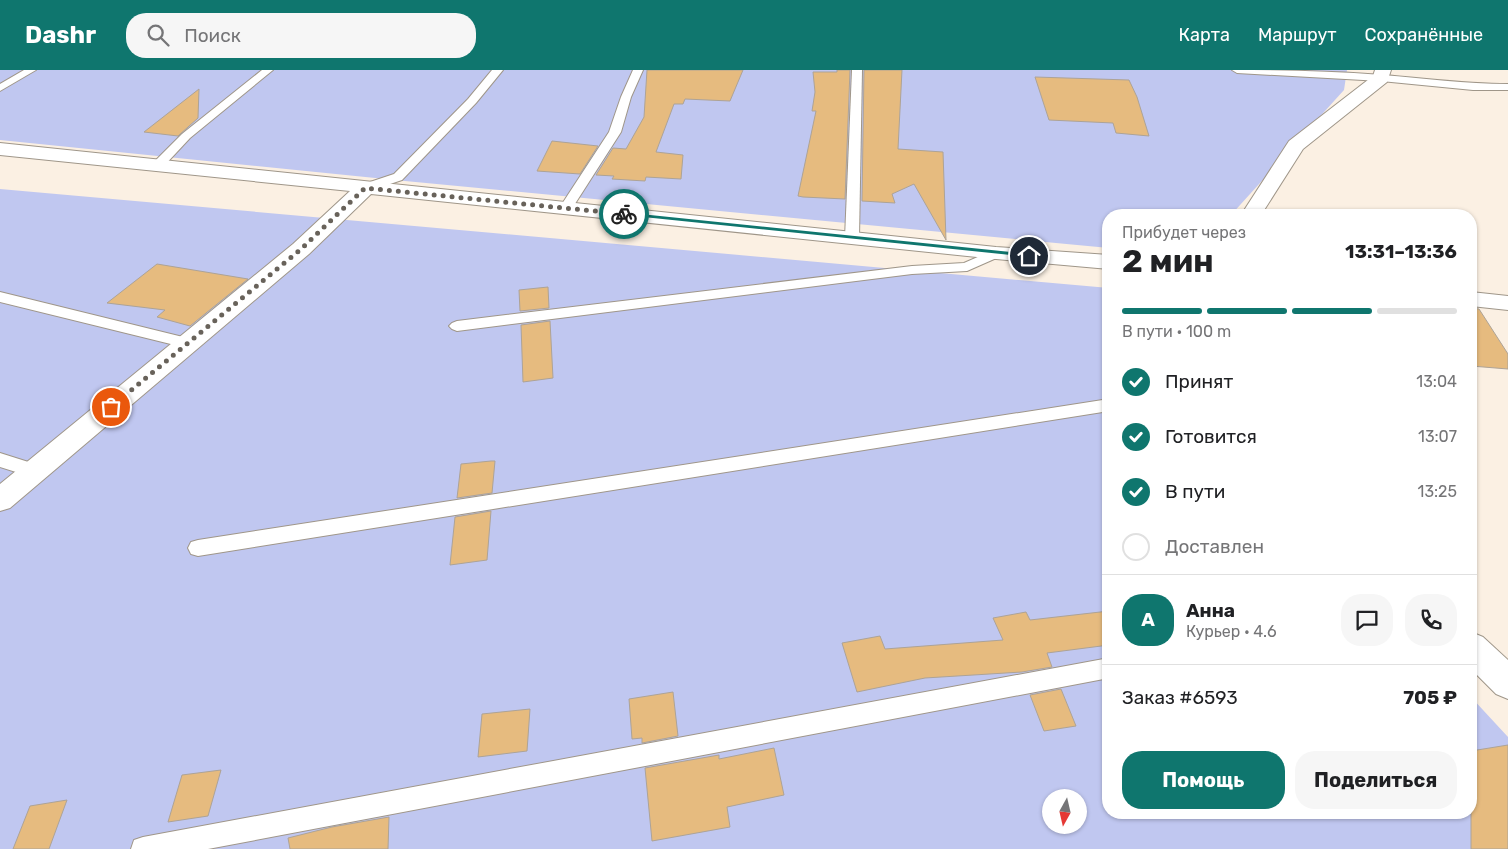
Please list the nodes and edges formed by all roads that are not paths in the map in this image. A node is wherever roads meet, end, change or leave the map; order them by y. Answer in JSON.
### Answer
{"nodes":[{"id":1,"x":31,"y":70,"type":"edge"},
{"id":2,"x":268,"y":70,"type":"edge"},
{"id":3,"x":498,"y":70,"type":"edge"},
{"id":4,"x":638,"y":70,"type":"edge"},
{"id":5,"x":857,"y":70,"type":"edge"},
{"id":6,"x":1237,"y":70,"type":"edge"},
{"id":7,"x":1382,"y":74,"type":"edge"},
{"id":8,"x":1473,"y":87,"type":"junction"},
{"id":9,"x":1508,"y":87,"type":"edge"},
{"id":10,"x":0,"y":88,"type":"edge"},
{"id":11,"x":1508,"y":96,"type":"edge"},
{"id":12,"x":0,"y":149,"type":"edge"},
{"id":13,"x":158,"y":164,"type":"junction"},
{"id":14,"x":365,"y":188,"type":"junction"},
{"id":15,"x":566,"y":207,"type":"junction"},
{"id":16,"x":1255,"y":209,"type":"edge"},
{"id":17,"x":852,"y":238,"type":"junction"},
{"id":18,"x":996,"y":253,"type":"junction"},
{"id":19,"x":1102,"y":261,"type":"edge"},
{"id":20,"x":0,"y":297,"type":"edge"},
{"id":21,"x":1477,"y":300,"type":"edge"},
{"id":22,"x":1508,"y":303,"type":"edge"},
{"id":23,"x":457,"y":326,"type":"dead end"},
{"id":24,"x":187,"y":343,"type":"junction"},
{"id":25,"x":1102,"y":406,"type":"edge"},
{"id":26,"x":0,"y":460,"type":"edge"},
{"id":27,"x":34,"y":471,"type":"junction"},
{"id":28,"x":0,"y":500,"type":"edge"},
{"id":29,"x":198,"y":548,"type":"dead end"},
{"id":30,"x":1477,"y":653,"type":"edge"},
{"id":31,"x":1102,"y":669,"type":"edge"},
{"id":32,"x":1508,"y":683,"type":"edge"},
{"id":33,"x":143,"y":849,"type":"edge"}],
"edges":[{"from":1,"to":10,"type":"lane"},
{"from":2,"to":13,"type":"lane"},
{"from":3,"to":14,"type":"lane"},
{"from":4,"to":15,"type":"lane"},
{"from":5,"to":17,"type":"lane"},
{"from":6,"to":7,"type":"lane"},
{"from":7,"to":8,"type":"lane"},
{"from":7,"to":16,"type":"street"},
{"from":8,"to":9,"type":"lane"},
{"from":8,"to":11,"type":"lane"},
{"from":12,"to":13,"type":"street"},
{"from":13,"to":14,"type":"street"},
{"from":14,"to":15,"type":"street"},
{"from":14,"to":24,"type":"street"},
{"from":15,"to":17,"type":"street"},
{"from":17,"to":18,"type":"street"},
{"from":18,"to":19,"type":"street"},
{"from":18,"to":23,"type":"lane"},
{"from":20,"to":24,"type":"lane"},
{"from":21,"to":22,"type":"street"},
{"from":24,"to":27,"type":"street"},
{"from":25,"to":29,"type":"lane"},
{"from":26,"to":27,"type":"lane"},
{"from":27,"to":28,"type":"street"},
{"from":30,"to":32,"type":"street"},
{"from":31,"to":33,"type":"lane"}]}
